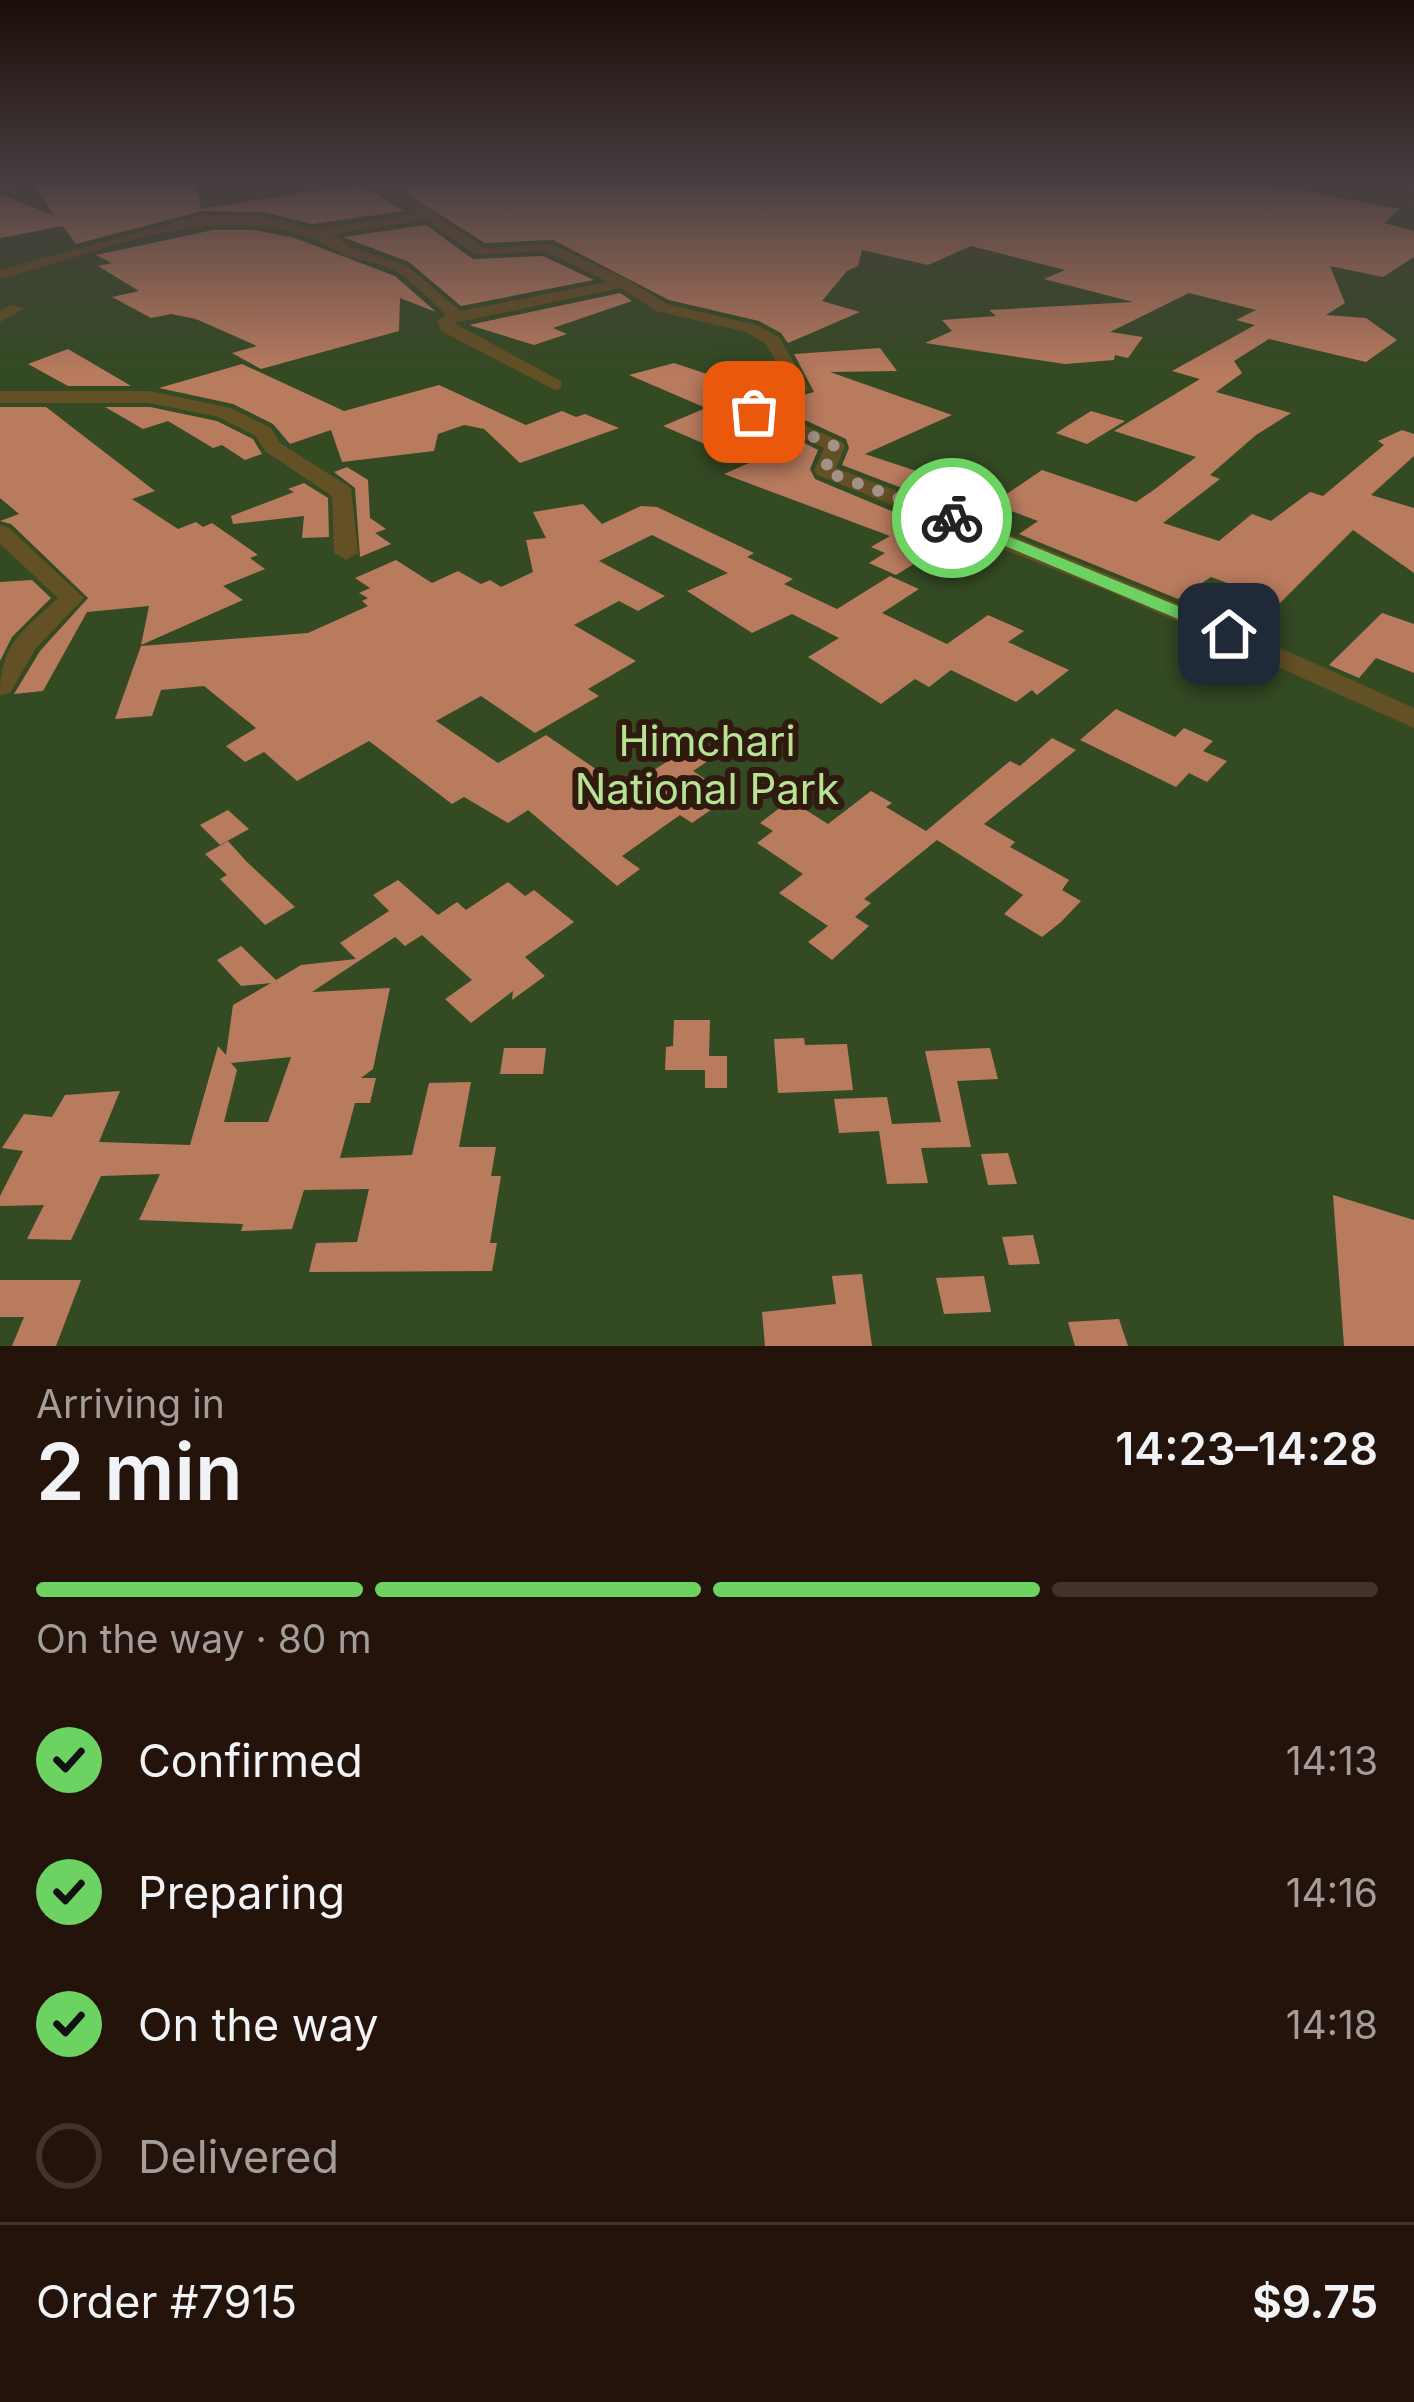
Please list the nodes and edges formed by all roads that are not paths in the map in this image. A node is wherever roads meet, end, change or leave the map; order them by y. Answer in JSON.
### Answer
{"nodes":[{"id":1,"x":102,"y":247,"type":"edge"},
{"id":2,"x":340,"y":247,"type":"edge"},
{"id":3,"x":473,"y":247,"type":"edge"},
{"id":4,"x":0,"y":275,"type":"edge"},
{"id":5,"x":623,"y":283,"type":"junction"},
{"id":6,"x":17,"y":308,"type":"dead end"},
{"id":7,"x":457,"y":316,"type":"junction"},
{"id":8,"x":0,"y":317,"type":"edge"},
{"id":9,"x":555,"y":385,"type":"dead end"},
{"id":10,"x":0,"y":398,"type":"edge"},
{"id":11,"x":0,"y":532,"type":"edge"},
{"id":12,"x":346,"y":553,"type":"dead end"},
{"id":13,"x":0,"y":687,"type":"edge"},
{"id":14,"x":1414,"y":719,"type":"edge"}],
"edges":[{"from":1,"to":4,"type":"street"},
{"from":2,"to":7,"type":"street"},
{"from":3,"to":5,"type":"street"},
{"from":5,"to":7,"type":"street"},
{"from":5,"to":14,"type":"street"},
{"from":6,"to":8,"type":"street"},
{"from":7,"to":9,"type":"street"},
{"from":10,"to":12,"type":"street"},
{"from":11,"to":13,"type":"street"}]}
